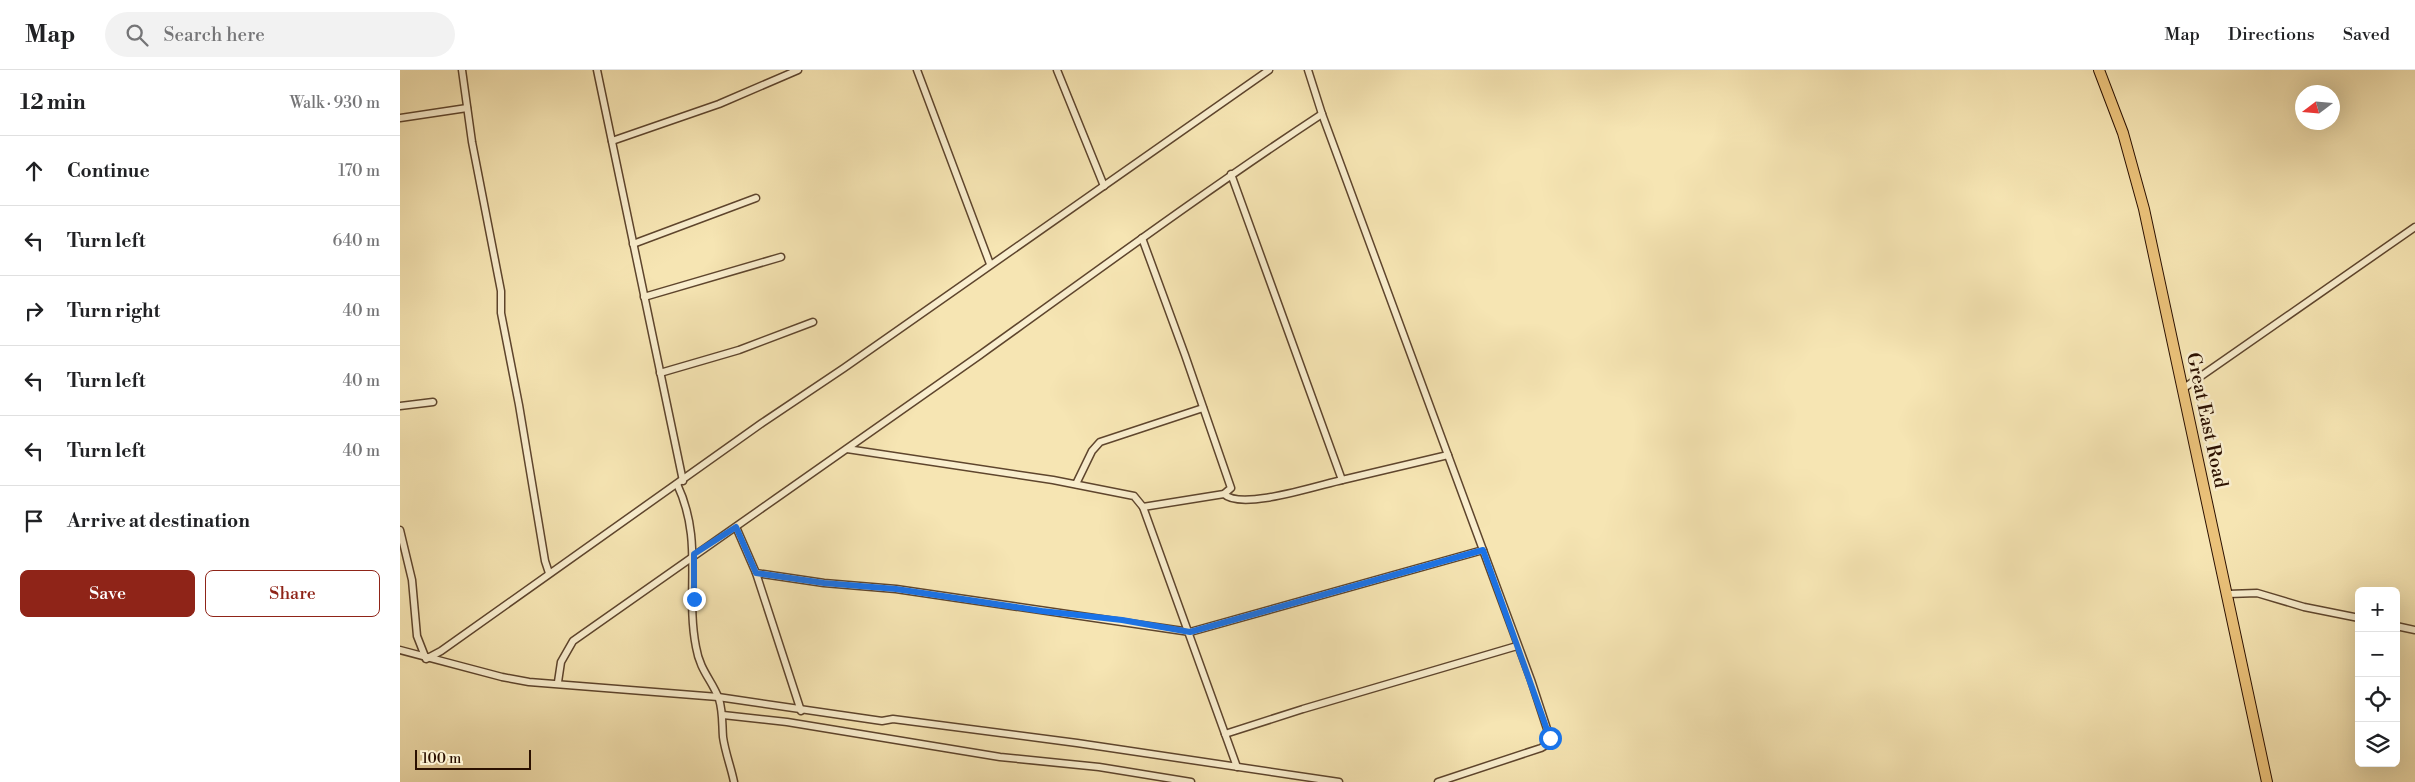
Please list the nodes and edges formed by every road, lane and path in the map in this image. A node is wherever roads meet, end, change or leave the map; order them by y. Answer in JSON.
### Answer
{"nodes":[{"id":1,"x":462,"y":70,"type":"edge"},
{"id":2,"x":597,"y":70,"type":"edge"},
{"id":3,"x":798,"y":70,"type":"edge"},
{"id":4,"x":917,"y":70,"type":"edge"},
{"id":5,"x":1057,"y":70,"type":"edge"},
{"id":6,"x":1270,"y":70,"type":"edge"},
{"id":7,"x":1308,"y":70,"type":"edge"},
{"id":8,"x":2099,"y":70,"type":"edge"},
{"id":9,"x":467,"y":108,"type":"junction"},
{"id":10,"x":1322,"y":114,"type":"junction"},
{"id":11,"x":400,"y":118,"type":"edge"},
{"id":12,"x":612,"y":141,"type":"junction"},
{"id":13,"x":1231,"y":174,"type":"junction"},
{"id":14,"x":1104,"y":186,"type":"junction"},
{"id":15,"x":756,"y":198,"type":"dead end"},
{"id":16,"x":2415,"y":227,"type":"edge"},
{"id":17,"x":1142,"y":238,"type":"junction"},
{"id":18,"x":633,"y":244,"type":"junction"},
{"id":19,"x":781,"y":258,"type":"dead end"},
{"id":20,"x":990,"y":264,"type":"junction"},
{"id":21,"x":644,"y":297,"type":"junction"},
{"id":22,"x":813,"y":322,"type":"dead end"},
{"id":23,"x":660,"y":373,"type":"junction"},
{"id":24,"x":2184,"y":388,"type":"junction"},
{"id":25,"x":433,"y":402,"type":"dead end"},
{"id":26,"x":400,"y":406,"type":"edge"},
{"id":27,"x":1203,"y":408,"type":"junction"},
{"id":28,"x":847,"y":450,"type":"junction"},
{"id":29,"x":1448,"y":455,"type":"junction"},
{"id":30,"x":1342,"y":480,"type":"junction"},
{"id":31,"x":680,"y":483,"type":"junction"},
{"id":32,"x":1076,"y":484,"type":"junction"},
{"id":33,"x":1224,"y":494,"type":"junction"},
{"id":34,"x":1142,"y":507,"type":"junction"},
{"id":35,"x":736,"y":527,"type":"junction"},
{"id":36,"x":400,"y":530,"type":"edge"},
{"id":37,"x":1483,"y":550,"type":"junction"},
{"id":38,"x":694,"y":554,"type":"junction"},
{"id":39,"x":549,"y":572,"type":"junction"},
{"id":40,"x":756,"y":573,"type":"junction"},
{"id":41,"x":2228,"y":594,"type":"junction"},
{"id":42,"x":2355,"y":617,"type":"edge"},
{"id":43,"x":2400,"y":627,"type":"edge"},
{"id":44,"x":1187,"y":630,"type":"junction"},
{"id":45,"x":2415,"y":630,"type":"edge"},
{"id":46,"x":1517,"y":646,"type":"junction"},
{"id":47,"x":400,"y":650,"type":"edge"},
{"id":48,"x":426,"y":659,"type":"junction"},
{"id":49,"x":558,"y":682,"type":"junction"},
{"id":50,"x":718,"y":697,"type":"junction"},
{"id":51,"x":801,"y":711,"type":"junction"},
{"id":52,"x":723,"y":715,"type":"junction"},
{"id":53,"x":1225,"y":734,"type":"junction"},
{"id":54,"x":1237,"y":767,"type":"junction"},
{"id":55,"x":1308,"y":780,"type":"edge"},
{"id":56,"x":734,"y":782,"type":"edge"},
{"id":57,"x":1191,"y":782,"type":"edge"},
{"id":58,"x":1339,"y":782,"type":"edge"},
{"id":59,"x":1438,"y":782,"type":"edge"},
{"id":60,"x":2267,"y":782,"type":"edge"}],
"edges":[{"from":1,"to":9,"type":"street"},
{"from":2,"to":12,"type":"street"},
{"from":3,"to":12,"type":"street"},
{"from":4,"to":20,"type":"street"},
{"from":5,"to":14,"type":"street"},
{"from":6,"to":14,"type":"street"},
{"from":7,"to":10,"type":"street"},
{"from":8,"to":24,"type":"highway","name":"Great East Road"},
{"from":9,"to":11,"type":"street"},
{"from":9,"to":39,"type":"street"},
{"from":10,"to":13,"type":"street"},
{"from":10,"to":29,"type":"street"},
{"from":12,"to":18,"type":"street"},
{"from":13,"to":17,"type":"street"},
{"from":13,"to":30,"type":"street"},
{"from":14,"to":20,"type":"street"},
{"from":15,"to":18,"type":"street"},
{"from":16,"to":24,"type":"street"},
{"from":17,"to":27,"type":"street"},
{"from":17,"to":28,"type":"street"},
{"from":18,"to":21,"type":"street"},
{"from":19,"to":21,"type":"street"},
{"from":20,"to":31,"type":"street"},
{"from":21,"to":23,"type":"street"},
{"from":22,"to":23,"type":"street"},
{"from":23,"to":31,"type":"street"},
{"from":24,"to":41,"type":"highway","name":"Great East Road"},
{"from":25,"to":26,"type":"street"},
{"from":27,"to":32,"type":"street"},
{"from":27,"to":33,"type":"street"},
{"from":28,"to":32,"type":"street"},
{"from":28,"to":35,"type":"street"},
{"from":29,"to":30,"type":"street"},
{"from":29,"to":37,"type":"street"},
{"from":30,"to":33,"type":"street"},
{"from":31,"to":38,"type":"street"},
{"from":31,"to":39,"type":"street"},
{"from":32,"to":34,"type":"street"},
{"from":33,"to":34,"type":"street"},
{"from":34,"to":44,"type":"street"},
{"from":35,"to":38,"type":"street"},
{"from":35,"to":40,"type":"street"},
{"from":36,"to":48,"type":"street"},
{"from":37,"to":44,"type":"street"},
{"from":37,"to":46,"type":"street"},
{"from":38,"to":49,"type":"street"},
{"from":38,"to":50,"type":"street"},
{"from":39,"to":48,"type":"street"},
{"from":40,"to":44,"type":"street"},
{"from":40,"to":51,"type":"street"},
{"from":41,"to":42,"type":"street"},
{"from":41,"to":60,"type":"highway","name":"Great East Road"},
{"from":43,"to":45,"type":"street"},
{"from":44,"to":53,"type":"street"},
{"from":46,"to":53,"type":"street"},
{"from":46,"to":59,"type":"street"},
{"from":47,"to":48,"type":"street"},
{"from":48,"to":49,"type":"street"},
{"from":49,"to":50,"type":"street"},
{"from":50,"to":51,"type":"street"},
{"from":50,"to":52,"type":"street"},
{"from":51,"to":54,"type":"street"},
{"from":52,"to":56,"type":"street"},
{"from":52,"to":57,"type":"street"},
{"from":53,"to":54,"type":"street"},
{"from":54,"to":55,"type":"street"},
{"from":55,"to":58,"type":"street"}]}
